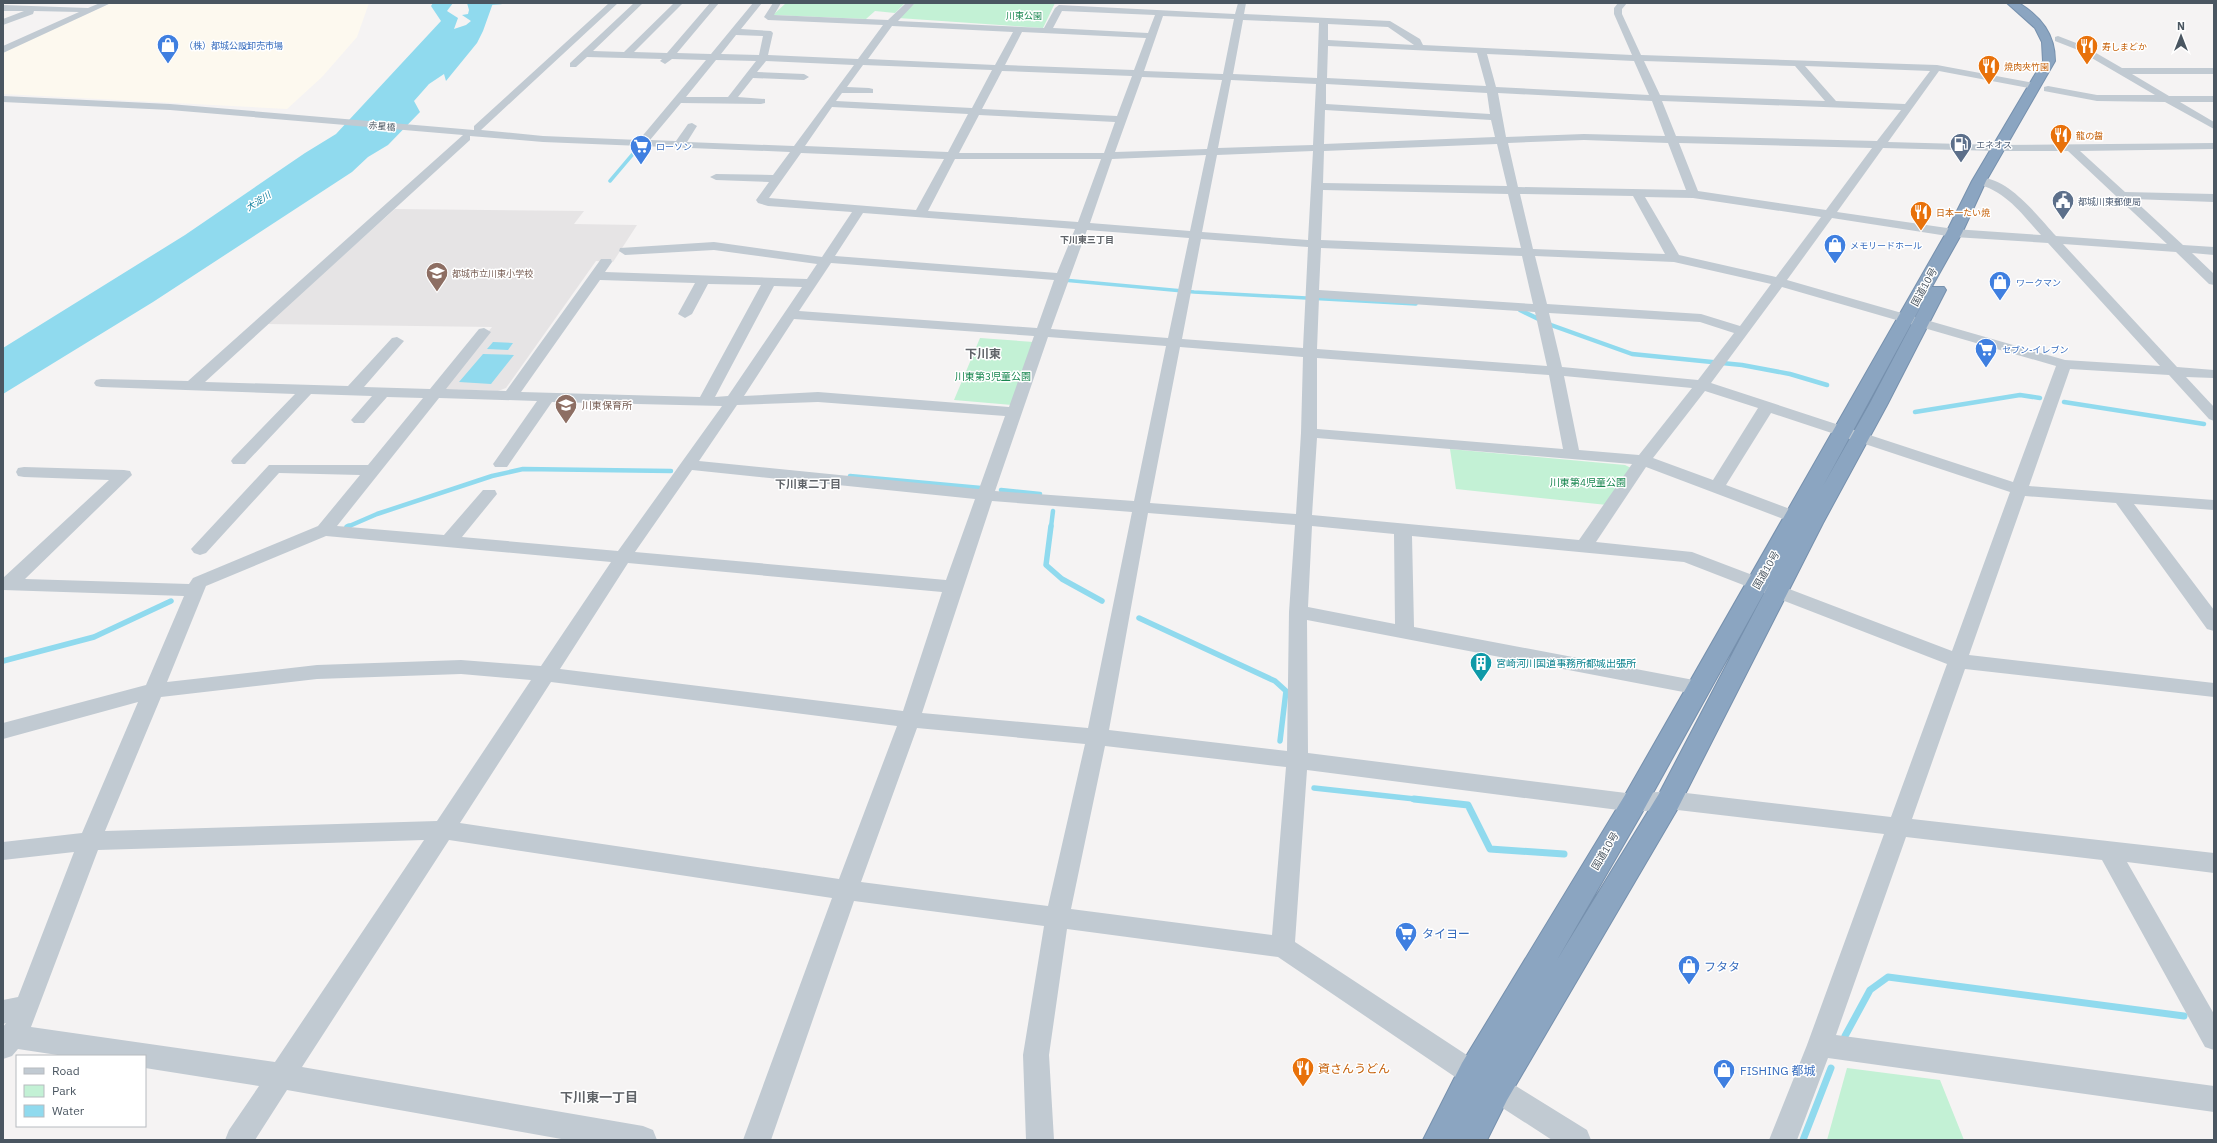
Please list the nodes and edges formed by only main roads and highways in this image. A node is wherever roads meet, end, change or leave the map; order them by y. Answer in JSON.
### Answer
{"nodes":[{"id":1,"x":2012,"y":3,"type":"edge"},
{"id":2,"x":2022,"y":3,"type":"edge"},
{"id":3,"x":2041,"y":102,"type":"dead end"},
{"id":4,"x":1914,"y":320,"type":"junction"},
{"id":5,"x":1804,"y":520,"type":"junction"},
{"id":6,"x":1767,"y":588,"type":"junction"},
{"id":7,"x":1484,"y":1082,"type":"junction"},
{"id":8,"x":1440,"y":1140,"type":"edge"},
{"id":9,"x":1469,"y":1140,"type":"edge"}],
"edges":[{"from":1,"to":4,"type":"highway","name":"国道10号"},
{"from":2,"to":3,"type":"highway"},
{"from":4,"to":5,"type":"highway","name":"国道10号"},
{"from":4,"to":5,"type":"highway","name":"国道10号"},
{"from":5,"to":6,"type":"highway","name":"国道10号"},
{"from":6,"to":7,"type":"highway","name":"国道10号"},
{"from":6,"to":7,"type":"highway","name":"国道10号"},
{"from":7,"to":8,"type":"highway","name":"国道10号"},
{"from":7,"to":9,"type":"highway","name":"国道10号"}]}
